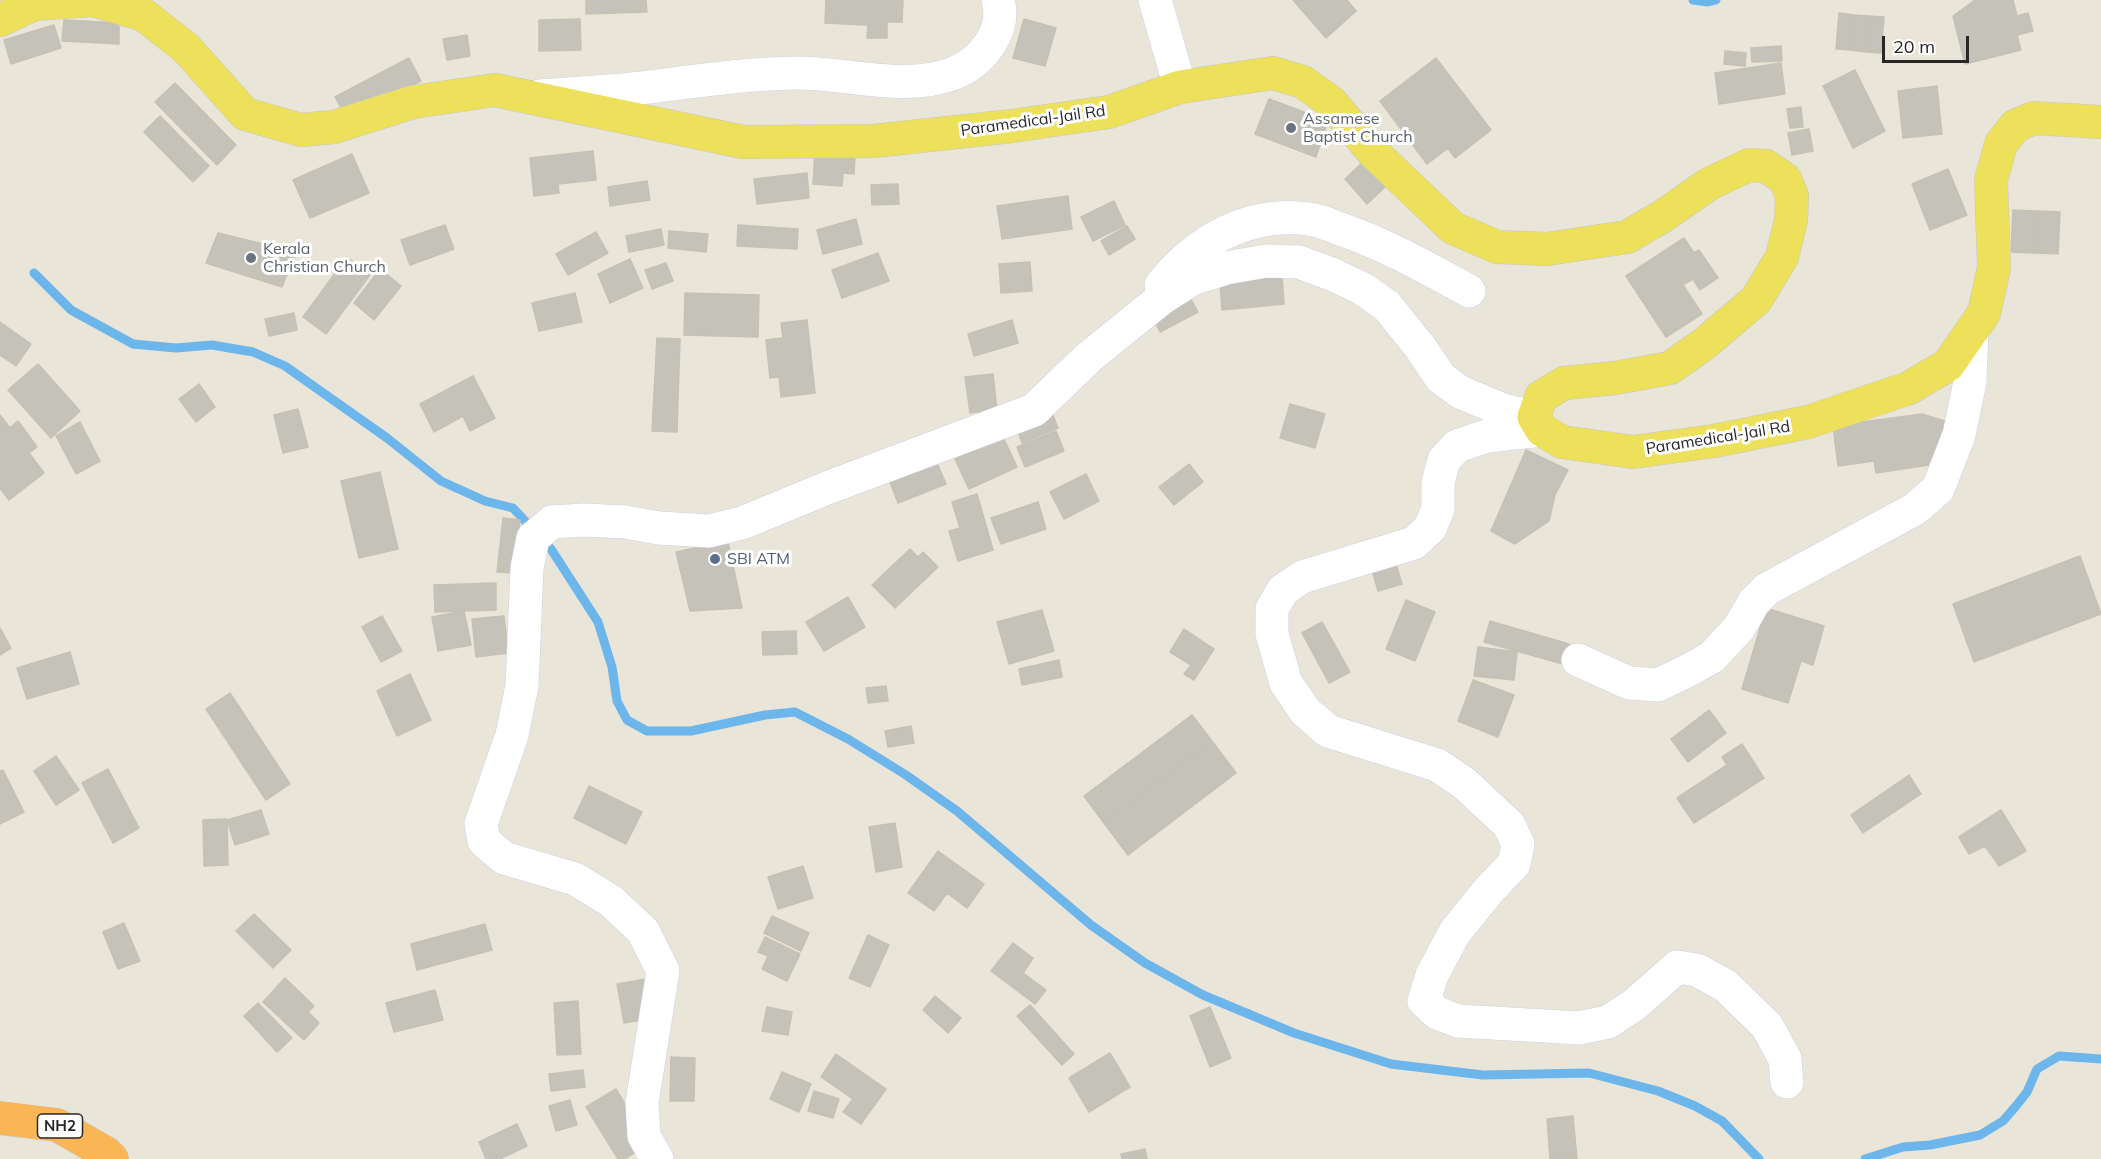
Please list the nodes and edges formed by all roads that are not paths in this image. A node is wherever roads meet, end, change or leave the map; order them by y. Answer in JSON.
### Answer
{"nodes":[{"id":1,"x":998,"y":0,"type":"edge"},
{"id":2,"x":1155,"y":0,"type":"edge"},
{"id":3,"x":12,"y":12,"type":"edge"},
{"id":4,"x":1180,"y":87,"type":"junction"},
{"id":5,"x":526,"y":97,"type":"junction"},
{"id":6,"x":2101,"y":122,"type":"edge"},
{"id":7,"x":1469,"y":291,"type":"dead end"},
{"id":8,"x":1132,"y":321,"type":"junction"},
{"id":9,"x":1972,"y":331,"type":"junction"},
{"id":10,"x":1538,"y":424,"type":"junction"},
{"id":11,"x":1578,"y":660,"type":"dead end"},
{"id":12,"x":1787,"y":1082,"type":"dead end"},
{"id":13,"x":0,"y":1118,"type":"edge"},
{"id":14,"x":112,"y":1159,"type":"edge"},
{"id":15,"x":657,"y":1159,"type":"edge"}],
"edges":[{"from":1,"to":5,"type":"street"},
{"from":2,"to":4,"type":"street"},
{"from":3,"to":5,"type":"main road","name":"Paramedical-Jail Rd"},
{"from":4,"to":5,"type":"main road","name":"Paramedical-Jail Rd"},
{"from":4,"to":10,"type":"main road","name":"Paramedical-Jail Rd"},
{"from":6,"to":9,"type":"main road","name":"Paramedical-Jail Rd"},
{"from":7,"to":8,"type":"street"},
{"from":8,"to":10,"type":"street"},
{"from":8,"to":15,"type":"street"},
{"from":9,"to":10,"type":"main road","name":"Paramedical-Jail Rd"},
{"from":9,"to":11,"type":"street"},
{"from":10,"to":12,"type":"street"},
{"from":13,"to":14,"type":"highway","number":"NH2"}]}
